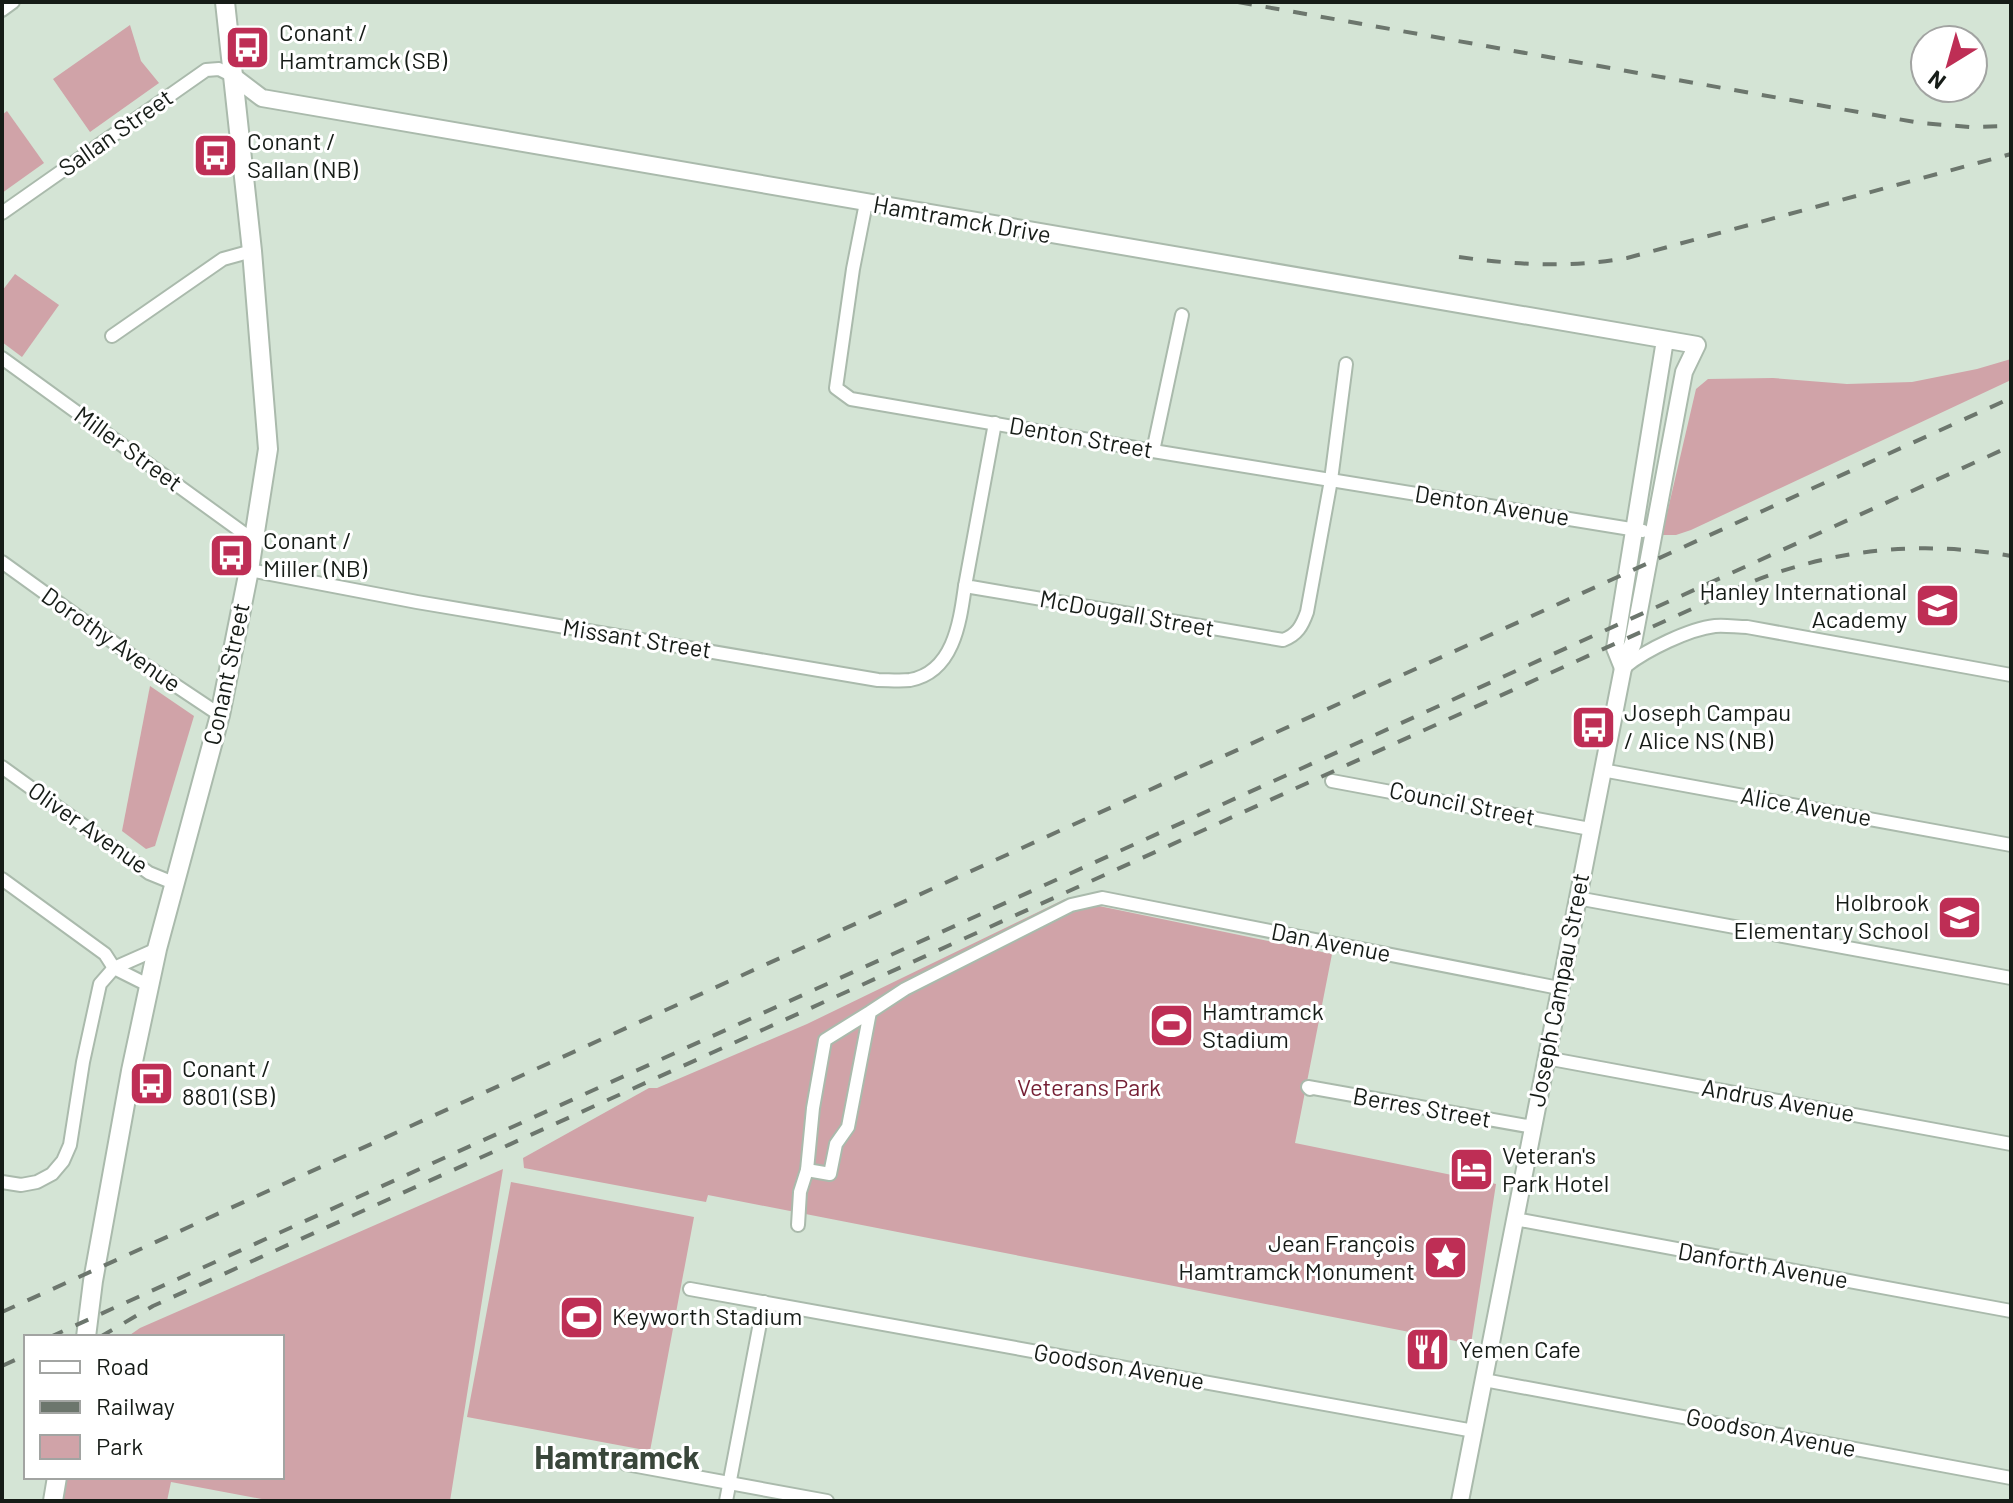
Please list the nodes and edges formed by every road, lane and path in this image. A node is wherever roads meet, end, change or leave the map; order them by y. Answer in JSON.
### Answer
{"nodes":[{"id":1,"x":13,"y":2,"type":"edge"},
{"id":2,"x":225,"y":2,"type":"edge"},
{"id":3,"x":2,"y":10,"type":"edge"},
{"id":4,"x":233,"y":76,"type":"junction"},
{"id":5,"x":866,"y":203,"type":"junction"},
{"id":6,"x":2,"y":213,"type":"edge"},
{"id":7,"x":252,"y":251,"type":"junction"},
{"id":8,"x":1182,"y":315,"type":"dead end"},
{"id":9,"x":112,"y":336,"type":"dead end"},
{"id":10,"x":1665,"y":340,"type":"junction"},
{"id":11,"x":1697,"y":345,"type":"joint"},
{"id":12,"x":2,"y":358,"type":"edge"},
{"id":13,"x":1346,"y":364,"type":"dead end"},
{"id":14,"x":995,"y":423,"type":"junction"},
{"id":15,"x":1153,"y":451,"type":"junction"},
{"id":16,"x":1331,"y":480,"type":"junction"},
{"id":17,"x":1633,"y":529,"type":"junction"},
{"id":18,"x":1654,"y":532,"type":"junction"},
{"id":19,"x":253,"y":540,"type":"junction"},
{"id":20,"x":2,"y":562,"type":"edge"},
{"id":21,"x":249,"y":570,"type":"junction"},
{"id":22,"x":965,"y":586,"type":"junction"},
{"id":23,"x":1623,"y":668,"type":"junction"},
{"id":24,"x":2011,"y":675,"type":"edge"},
{"id":25,"x":220,"y":715,"type":"junction"},
{"id":26,"x":2,"y":767,"type":"edge"},
{"id":27,"x":1602,"y":770,"type":"junction"},
{"id":28,"x":1332,"y":781,"type":"dead end"},
{"id":29,"x":1590,"y":829,"type":"junction"},
{"id":30,"x":2011,"y":845,"type":"edge"},
{"id":31,"x":2,"y":879,"type":"edge"},
{"id":32,"x":176,"y":884,"type":"junction"},
{"id":33,"x":1577,"y":898,"type":"junction"},
{"id":34,"x":157,"y":949,"type":"junction"},
{"id":35,"x":114,"y":968,"type":"junction"},
{"id":36,"x":2011,"y":978,"type":"edge"},
{"id":37,"x":150,"y":986,"type":"junction"},
{"id":38,"x":1559,"y":988,"type":"junction"},
{"id":39,"x":870,"y":1012,"type":"junction"},
{"id":40,"x":1546,"y":1058,"type":"junction"},
{"id":41,"x":1311,"y":1089,"type":"dead end"},
{"id":42,"x":1533,"y":1127,"type":"junction"},
{"id":43,"x":2011,"y":1144,"type":"edge"},
{"id":44,"x":807,"y":1170,"type":"junction"},
{"id":45,"x":2,"y":1182,"type":"edge"},
{"id":46,"x":1515,"y":1219,"type":"junction"},
{"id":47,"x":798,"y":1225,"type":"dead end"},
{"id":48,"x":690,"y":1289,"type":"dead end"},
{"id":49,"x":764,"y":1302,"type":"junction"},
{"id":50,"x":2011,"y":1311,"type":"edge"},
{"id":51,"x":86,"y":1335,"type":"edge"},
{"id":52,"x":1484,"y":1380,"type":"junction"},
{"id":53,"x":1474,"y":1431,"type":"junction"},
{"id":54,"x":626,"y":1464,"type":"dead end"},
{"id":55,"x":2011,"y":1478,"type":"edge"},
{"id":56,"x":57,"y":1479,"type":"edge"},
{"id":57,"x":729,"y":1483,"type":"junction"},
{"id":58,"x":53,"y":1501,"type":"edge"},
{"id":59,"x":726,"y":1501,"type":"edge"},
{"id":60,"x":827,"y":1501,"type":"edge"},
{"id":61,"x":1460,"y":1501,"type":"edge"}],
"edges":[{"from":1,"to":3,"type":"street"},
{"from":2,"to":4,"type":"main road","name":"Conant Street"},
{"from":4,"to":5,"type":"street","name":"Hamtramck Drive"},
{"from":4,"to":6,"type":"street","name":"Sallan Street"},
{"from":4,"to":7,"type":"main road","name":"Conant Street"},
{"from":5,"to":10,"type":"street","name":"Hamtramck Drive"},
{"from":5,"to":14,"type":"street","name":"Denton Street"},
{"from":7,"to":9,"type":"street"},
{"from":7,"to":19,"type":"main road","name":"Conant Street"},
{"from":8,"to":15,"type":"street"},
{"from":10,"to":11,"type":"street","name":"Hamtramck Drive"},
{"from":10,"to":17,"type":"street","name":"Joseph Campau Street"},
{"from":11,"to":18,"type":"street","name":"Joseph Campau Street"},
{"from":12,"to":19,"type":"street","name":"Miller Street"},
{"from":13,"to":16,"type":"street"},
{"from":14,"to":15,"type":"street","name":"Denton Street"},
{"from":14,"to":22,"type":"street"},
{"from":15,"to":16,"type":"street","name":"Denton Street"},
{"from":16,"to":17,"type":"street","name":"Denton Avenue"},
{"from":16,"to":22,"type":"street","name":"McDougall Street"},
{"from":17,"to":18,"type":"street","name":"Denton Avenue"},
{"from":17,"to":23,"type":"street","name":"Joseph Campau Street"},
{"from":18,"to":23,"type":"street","name":"Joseph Campau Street"},
{"from":19,"to":21,"type":"main road","name":"Conant Street"},
{"from":20,"to":25,"type":"street","name":"Dorothy Avenue"},
{"from":21,"to":22,"type":"street","name":"Missant Street"},
{"from":21,"to":25,"type":"main road","name":"Conant Street"},
{"from":23,"to":24,"type":"street"},
{"from":23,"to":27,"type":"street","name":"Joseph Campau Street"},
{"from":25,"to":32,"type":"main road","name":"Conant Street"},
{"from":26,"to":32,"type":"street","name":"Oliver Avenue"},
{"from":27,"to":29,"type":"street","name":"Joseph Campau Street"},
{"from":27,"to":30,"type":"street","name":"Alice Avenue"},
{"from":28,"to":29,"type":"street","name":"Council Street"},
{"from":29,"to":33,"type":"street","name":"Joseph Campau Street"},
{"from":31,"to":35,"type":"street"},
{"from":32,"to":34,"type":"main road","name":"Conant Street"},
{"from":33,"to":36,"type":"street"},
{"from":33,"to":38,"type":"street","name":"Joseph Campau Street"},
{"from":34,"to":35,"type":"street"},
{"from":34,"to":37,"type":"main road","name":"Conant Street"},
{"from":35,"to":37,"type":"street"},
{"from":35,"to":45,"type":"street"},
{"from":37,"to":51,"type":"main road","name":"Conant Street"},
{"from":38,"to":39,"type":"street","name":"Dan Avenue"},
{"from":38,"to":40,"type":"street","name":"Joseph Campau Street"},
{"from":39,"to":44,"type":"street"},
{"from":39,"to":44,"type":"street"},
{"from":40,"to":42,"type":"street","name":"Joseph Campau Street"},
{"from":40,"to":43,"type":"street","name":"Andrus Avenue"},
{"from":41,"to":42,"type":"street","name":"Berres Street"},
{"from":42,"to":46,"type":"street","name":"Joseph Campau Street"},
{"from":44,"to":47,"type":"street"},
{"from":46,"to":50,"type":"street","name":"Danforth Avenue"},
{"from":46,"to":52,"type":"street","name":"Joseph Campau Street"},
{"from":48,"to":49,"type":"street","name":"Goodson Avenue"},
{"from":49,"to":53,"type":"street","name":"Goodson Avenue"},
{"from":49,"to":57,"type":"street"},
{"from":52,"to":53,"type":"street","name":"Joseph Campau Street"},
{"from":52,"to":55,"type":"street","name":"Goodson Avenue"},
{"from":53,"to":61,"type":"street","name":"Joseph Campau Street"},
{"from":54,"to":57,"type":"street"},
{"from":56,"to":58,"type":"main road"},
{"from":57,"to":59,"type":"street"},
{"from":57,"to":60,"type":"street"}]}
